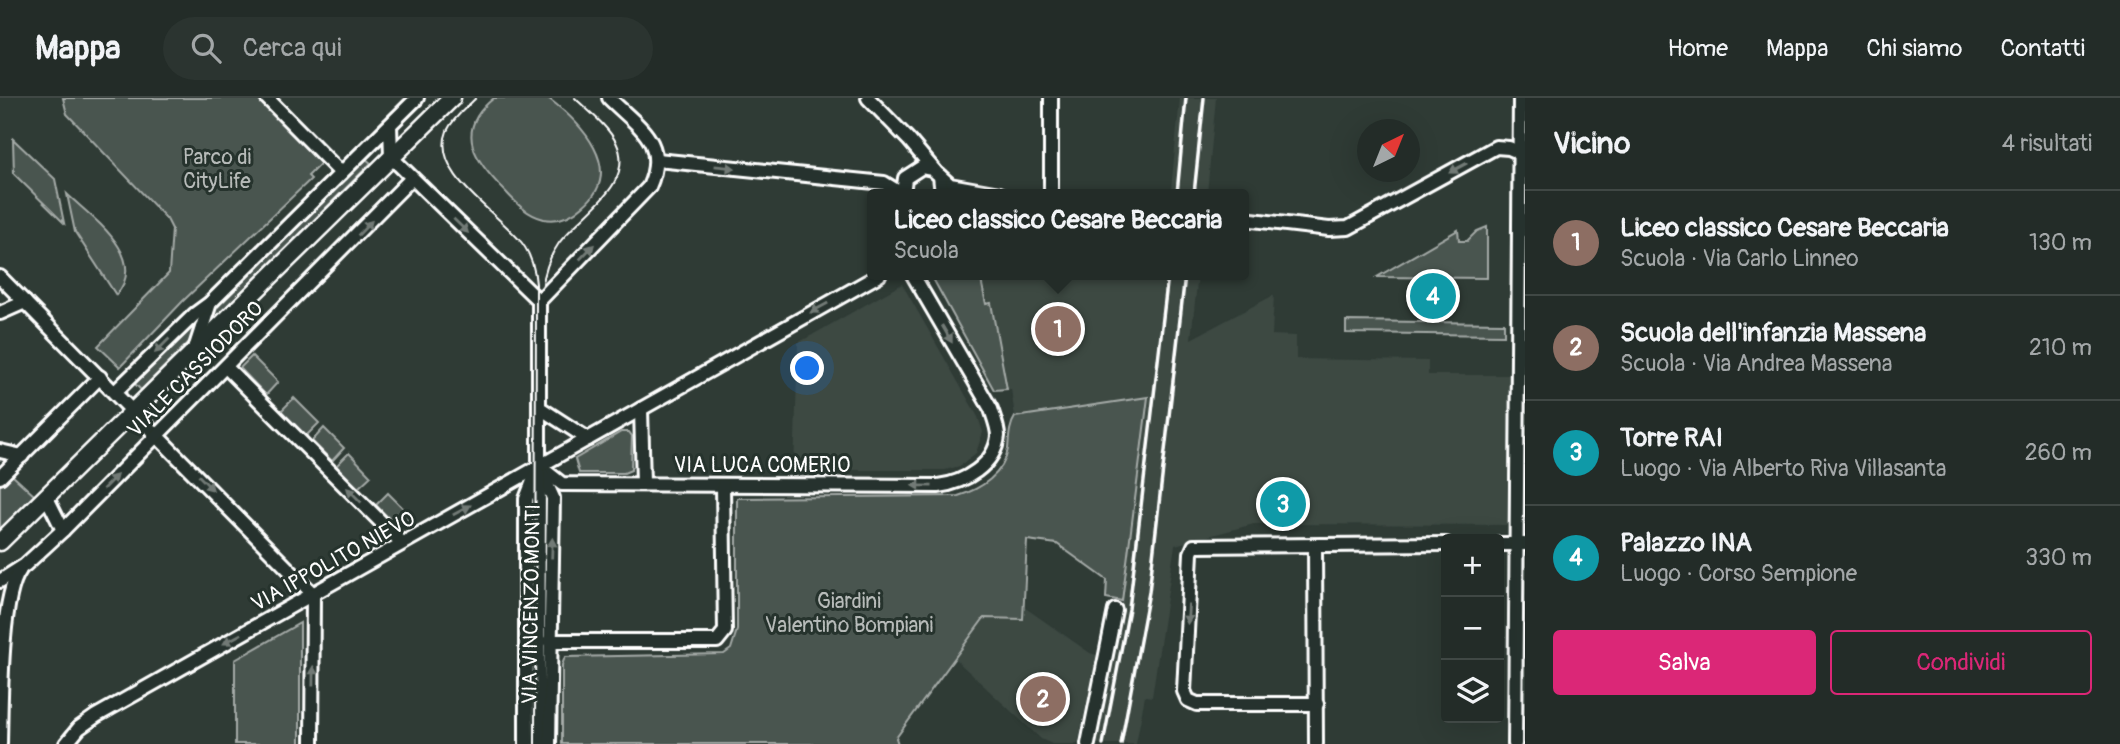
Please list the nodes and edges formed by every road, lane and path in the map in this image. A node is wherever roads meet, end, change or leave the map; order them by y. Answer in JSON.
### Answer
{"nodes":[{"id":1,"x":267,"y":98,"type":"edge"},
{"id":2,"x":417,"y":98,"type":"edge"},
{"id":3,"x":452,"y":98,"type":"edge"},
{"id":4,"x":609,"y":98,"type":"edge"},
{"id":5,"x":868,"y":98,"type":"edge"},
{"id":6,"x":1051,"y":98,"type":"edge"},
{"id":7,"x":1520,"y":98,"type":"edge"},
{"id":8,"x":390,"y":125,"type":"junction"},
{"id":9,"x":1522,"y":154,"type":"edge"},
{"id":10,"x":391,"y":157,"type":"junction"},
{"id":11,"x":657,"y":160,"type":"junction"},
{"id":12,"x":341,"y":173,"type":"junction"},
{"id":13,"x":937,"y":174,"type":"junction"},
{"id":14,"x":412,"y":178,"type":"junction"},
{"id":15,"x":894,"y":189,"type":"edge"},
{"id":16,"x":903,"y":189,"type":"edge"},
{"id":17,"x":941,"y":189,"type":"edge"},
{"id":18,"x":972,"y":189,"type":"edge"},
{"id":19,"x":1051,"y":189,"type":"edge"},
{"id":20,"x":1249,"y":220,"type":"edge"},
{"id":21,"x":0,"y":277,"type":"edge"},
{"id":22,"x":870,"y":280,"type":"edge"},
{"id":23,"x":916,"y":280,"type":"edge"},
{"id":24,"x":539,"y":301,"type":"junction"},
{"id":25,"x":25,"y":302,"type":"junction"},
{"id":26,"x":211,"y":303,"type":"junction"},
{"id":27,"x":0,"y":313,"type":"edge"},
{"id":28,"x":194,"y":351,"type":"junction"},
{"id":29,"x":226,"y":367,"type":"junction"},
{"id":30,"x":100,"y":377,"type":"junction"},
{"id":31,"x":115,"y":392,"type":"junction"},
{"id":32,"x":540,"y":408,"type":"junction"},
{"id":33,"x":641,"y":409,"type":"junction"},
{"id":34,"x":134,"y":411,"type":"junction"},
{"id":35,"x":158,"y":435,"type":"junction"},
{"id":36,"x":588,"y":439,"type":"junction"},
{"id":37,"x":0,"y":451,"type":"edge"},
{"id":38,"x":22,"y":456,"type":"junction"},
{"id":39,"x":539,"y":466,"type":"junction"},
{"id":40,"x":0,"y":477,"type":"edge"},
{"id":41,"x":643,"y":484,"type":"junction"},
{"id":42,"x":723,"y":485,"type":"junction"},
{"id":43,"x":46,"y":496,"type":"junction"},
{"id":44,"x":62,"y":530,"type":"junction"},
{"id":45,"x":4,"y":540,"type":"edge"},
{"id":46,"x":402,"y":544,"type":"junction"},
{"id":47,"x":1441,"y":544,"type":"edge"},
{"id":48,"x":1521,"y":544,"type":"edge"},
{"id":49,"x":1315,"y":546,"type":"junction"},
{"id":50,"x":0,"y":555,"type":"edge"},
{"id":51,"x":25,"y":565,"type":"junction"},
{"id":52,"x":0,"y":581,"type":"edge"},
{"id":53,"x":313,"y":594,"type":"junction"},
{"id":54,"x":1115,"y":610,"type":"dead end"},
{"id":55,"x":1,"y":638,"type":"edge"},
{"id":56,"x":549,"y":641,"type":"junction"},
{"id":57,"x":1317,"y":704,"type":"junction"},
{"id":58,"x":0,"y":744,"type":"edge"},
{"id":59,"x":66,"y":744,"type":"edge"},
{"id":60,"x":312,"y":744,"type":"edge"},
{"id":61,"x":526,"y":744,"type":"edge"},
{"id":62,"x":538,"y":744,"type":"edge"},
{"id":63,"x":549,"y":744,"type":"edge"},
{"id":64,"x":1088,"y":744,"type":"edge"},
{"id":65,"x":1316,"y":744,"type":"edge"},
{"id":66,"x":1516,"y":744,"type":"edge"}],
"edges":[{"from":1,"to":12,"type":"street"},
{"from":2,"to":8,"type":"street","name":"VIALE CASSIODORO"},
{"from":3,"to":10,"type":"main road","name":"VIALE CASSIODORO"},
{"from":4,"to":11,"type":"street"},
{"from":5,"to":13,"type":"street"},
{"from":6,"to":19,"type":"street"},
{"from":7,"to":9,"type":"street"},
{"from":8,"to":10,"type":"street"},
{"from":8,"to":12,"type":"street","name":"VIALE CASSIODORO"},
{"from":9,"to":20,"type":"street","one_way":true},
{"from":9,"to":48,"type":"street"},
{"from":10,"to":14,"type":"street"},
{"from":10,"to":28,"type":"main road","name":"VIALE CASSIODORO"},
{"from":11,"to":15,"type":"street","one_way":true},
{"from":24,"to":11,"type":"street","one_way":true},
{"from":12,"to":26,"type":"street","name":"VIALE CASSIODORO"},
{"from":13,"to":16,"type":"street"},
{"from":13,"to":17,"type":"street"},
{"from":13,"to":18,"type":"street"},
{"from":14,"to":24,"type":"street","one_way":true},
{"from":29,"to":14,"type":"street","name":"VIALE CASSIODORO","one_way":true},
{"from":21,"to":25,"type":"street"},
{"from":22,"to":33,"type":"street","name":"VIA IPPOLITO NIEVO","one_way":true},
{"from":23,"to":42,"type":"street","name":"VIA LUCA COMERIO","one_way":true},
{"from":24,"to":32,"type":"street","name":"VIA VINCENZO MONTI"},
{"from":25,"to":27,"type":"street"},
{"from":25,"to":30,"type":"street"},
{"from":26,"to":28,"type":"street","name":"VIALE CASSIODORO"},
{"from":26,"to":31,"type":"street","name":"VIALE CASSIODORO","one_way":true},
{"from":28,"to":34,"type":"main road","name":"VIALE CASSIODORO"},
{"from":29,"to":35,"type":"street","name":"VIALE CASSIODORO"},
{"from":46,"to":29,"type":"street","one_way":true},
{"from":30,"to":31,"type":"street"},
{"from":30,"to":38,"type":"street"},
{"from":31,"to":34,"type":"street"},
{"from":32,"to":36,"type":"street"},
{"from":32,"to":39,"type":"street","name":"VIA VINCENZO MONTI"},
{"from":33,"to":36,"type":"street","name":"VIA IPPOLITO NIEVO"},
{"from":33,"to":41,"type":"street"},
{"from":34,"to":35,"type":"street"},
{"from":34,"to":43,"type":"main road","name":"VIALE CASSIODORO"},
{"from":44,"to":35,"type":"street","name":"VIALE CASSIODORO","one_way":true},
{"from":35,"to":53,"type":"street","one_way":true},
{"from":36,"to":39,"type":"street","name":"VIA IPPOLITO NIEVO"},
{"from":37,"to":38,"type":"street"},
{"from":38,"to":40,"type":"street"},
{"from":39,"to":41,"type":"street","name":"VIA LUCA COMERIO"},
{"from":46,"to":39,"type":"street","name":"VIA IPPOLITO NIEVO","one_way":true},
{"from":56,"to":39,"type":"street","name":"VIA VINCENZO MONTI","one_way":true},
{"from":39,"to":61,"type":"street","name":"VIA VINCENZO MONTI"},
{"from":39,"to":62,"type":"street"},
{"from":41,"to":42,"type":"street","name":"VIA LUCA COMERIO"},
{"from":42,"to":56,"type":"street"},
{"from":43,"to":44,"type":"street"},
{"from":43,"to":45,"type":"main road","name":"VIALE CASSIODORO"},
{"from":44,"to":51,"type":"street","name":"VIALE CASSIODORO"},
{"from":45,"to":50,"type":"main road","name":"VIALE CASSIODORO"},
{"from":46,"to":53,"type":"street","name":"VIA IPPOLITO NIEVO"},
{"from":47,"to":49,"type":"street"},
{"from":48,"to":66,"type":"street"},
{"from":49,"to":57,"type":"street"},
{"from":49,"to":57,"type":"street","one_way":true},
{"from":51,"to":52,"type":"street","name":"VIALE CASSIODORO"},
{"from":51,"to":55,"type":"street"},
{"from":53,"to":59,"type":"street","name":"VIA IPPOLITO NIEVO","one_way":true},
{"from":60,"to":53,"type":"street","one_way":true},
{"from":54,"to":64,"type":"street"},
{"from":55,"to":58,"type":"street"},
{"from":56,"to":63,"type":"street","name":"VIA VINCENZO MONTI"},
{"from":57,"to":65,"type":"street"}]}
